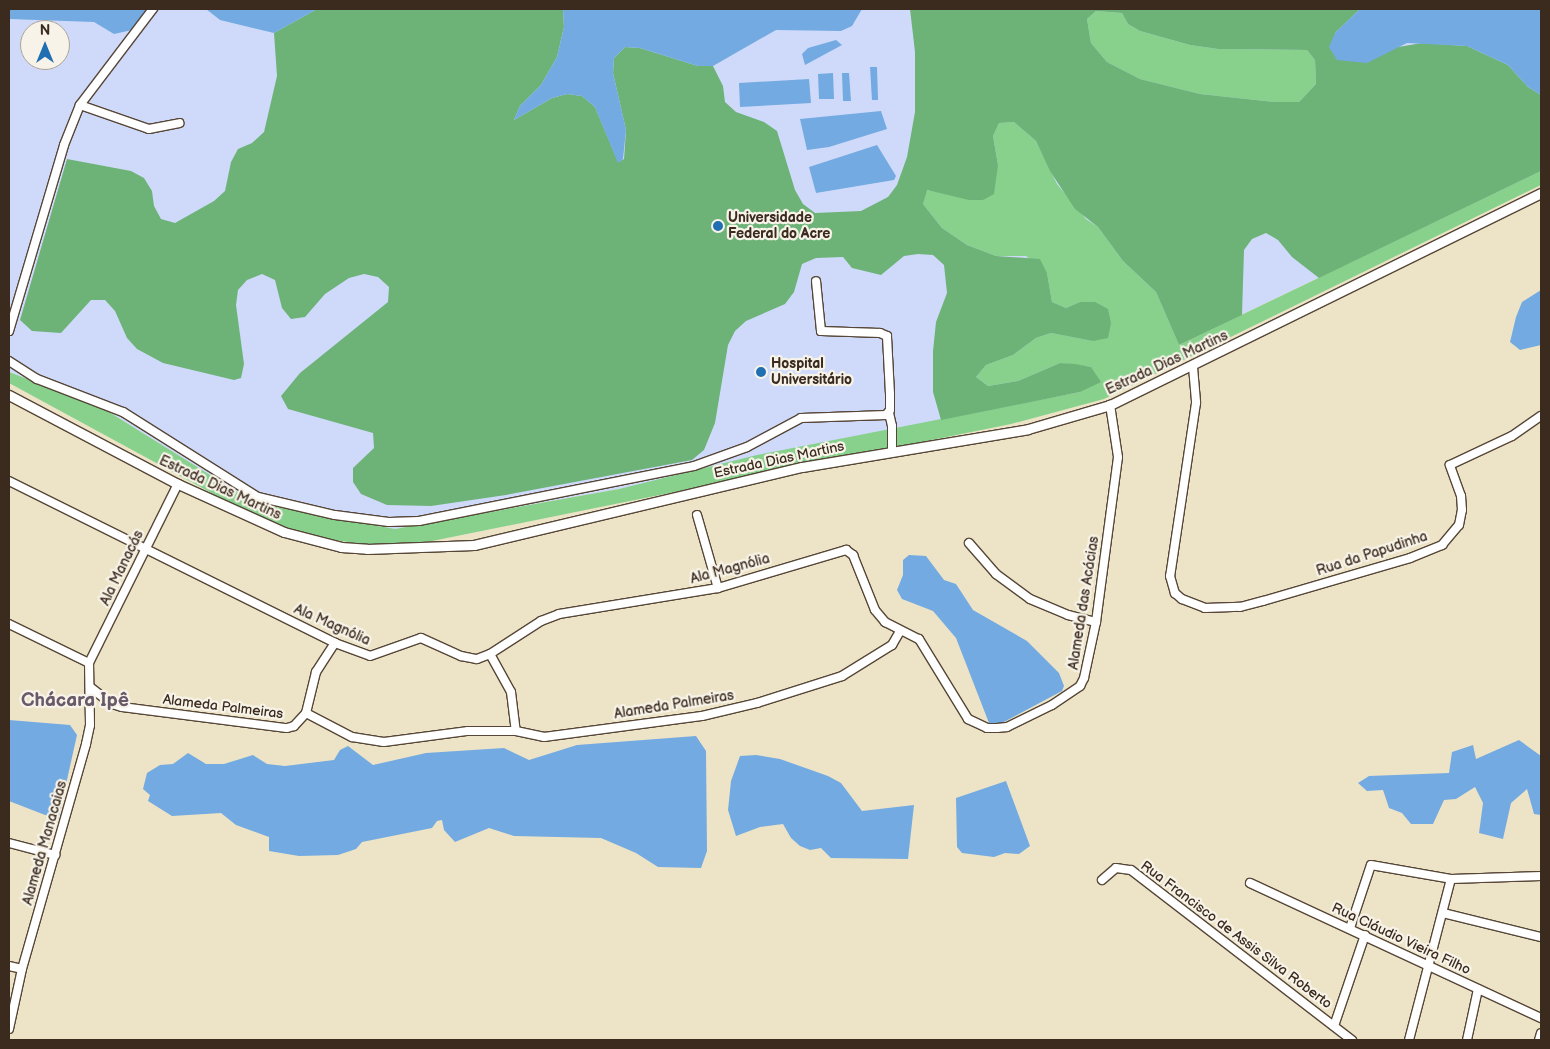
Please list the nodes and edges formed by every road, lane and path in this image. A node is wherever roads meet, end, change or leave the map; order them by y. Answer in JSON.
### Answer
{"nodes":[{"id":1,"x":153,"y":9,"type":"edge"},
{"id":2,"x":80,"y":105,"type":"junction"},
{"id":3,"x":179,"y":124,"type":"dead end"},
{"id":4,"x":1541,"y":193,"type":"edge"},
{"id":5,"x":816,"y":281,"type":"dead end"},
{"id":6,"x":9,"y":331,"type":"edge"},
{"id":7,"x":9,"y":361,"type":"edge"},
{"id":8,"x":1193,"y":367,"type":"junction"},
{"id":9,"x":9,"y":395,"type":"edge"},
{"id":10,"x":1110,"y":405,"type":"junction"},
{"id":11,"x":888,"y":413,"type":"junction"},
{"id":12,"x":1541,"y":416,"type":"edge"},
{"id":13,"x":892,"y":451,"type":"junction"},
{"id":14,"x":9,"y":481,"type":"edge"},
{"id":15,"x":178,"y":484,"type":"junction"},
{"id":16,"x":697,"y":515,"type":"dead end"},
{"id":17,"x":969,"y":543,"type":"dead end"},
{"id":18,"x":146,"y":548,"type":"junction"},
{"id":19,"x":828,"y":554,"type":"joint"},
{"id":20,"x":718,"y":588,"type":"junction"},
{"id":21,"x":1096,"y":622,"type":"junction"},
{"id":22,"x":9,"y":624,"type":"edge"},
{"id":23,"x":900,"y":631,"type":"junction"},
{"id":24,"x":335,"y":643,"type":"junction"},
{"id":25,"x":490,"y":654,"type":"junction"},
{"id":26,"x":89,"y":663,"type":"junction"},
{"id":27,"x":90,"y":687,"type":"junction"},
{"id":28,"x":306,"y":713,"type":"junction"},
{"id":29,"x":516,"y":731,"type":"junction"},
{"id":30,"x":9,"y":843,"type":"edge"},
{"id":31,"x":55,"y":855,"type":"junction"},
{"id":32,"x":1541,"y":876,"type":"edge"},
{"id":33,"x":1451,"y":878,"type":"junction"},
{"id":34,"x":1102,"y":880,"type":"dead end"},
{"id":35,"x":1250,"y":883,"type":"dead end"},
{"id":36,"x":1443,"y":913,"type":"junction"},
{"id":37,"x":1350,"y":928,"type":"junction"},
{"id":38,"x":1365,"y":935,"type":"junction"},
{"id":39,"x":1541,"y":937,"type":"edge"},
{"id":40,"x":9,"y":966,"type":"edge"},
{"id":41,"x":1429,"y":966,"type":"junction"},
{"id":42,"x":22,"y":969,"type":"junction"},
{"id":43,"x":1478,"y":989,"type":"junction"},
{"id":44,"x":1541,"y":1018,"type":"edge"},
{"id":45,"x":1334,"y":1026,"type":"junction"},
{"id":46,"x":9,"y":1029,"type":"edge"},
{"id":47,"x":1541,"y":1033,"type":"edge"},
{"id":48,"x":1352,"y":1040,"type":"edge"},
{"id":49,"x":1409,"y":1040,"type":"edge"},
{"id":50,"x":1467,"y":1040,"type":"edge"},
{"id":51,"x":1539,"y":1040,"type":"edge"}],
"edges":[{"from":1,"to":2,"type":"street"},
{"from":2,"to":3,"type":"street"},
{"from":2,"to":6,"type":"street"},
{"from":4,"to":8,"type":"street","name":"Estrada Dias Martins"},
{"from":5,"to":11,"type":"street"},
{"from":7,"to":11,"type":"street"},
{"from":8,"to":10,"type":"street","name":"Estrada Dias Martins"},
{"from":8,"to":12,"type":"street","name":"Rua da Papudinha"},
{"from":9,"to":15,"type":"street","name":"Estrada Dias Martins"},
{"from":10,"to":13,"type":"street","name":"Estrada Dias Martins"},
{"from":10,"to":21,"type":"street","name":"Alameda das Acácias"},
{"from":11,"to":13,"type":"street"},
{"from":13,"to":15,"type":"street","name":"Estrada Dias Martins"},
{"from":14,"to":18,"type":"street","name":"Ala Magnólia"},
{"from":15,"to":18,"type":"street","name":"Ala Manacás"},
{"from":16,"to":20,"type":"street"},
{"from":17,"to":21,"type":"street"},
{"from":18,"to":24,"type":"street","name":"Ala Magnólia"},
{"from":18,"to":26,"type":"street","name":"Ala Manacás"},
{"from":19,"to":20,"type":"street","name":"Ala Magnólia"},
{"from":19,"to":23,"type":"street","name":"Alameda das Acácias"},
{"from":20,"to":25,"type":"street","name":"Ala Magnólia"},
{"from":21,"to":23,"type":"street","name":"Alameda das Acácias"},
{"from":22,"to":26,"type":"street"},
{"from":23,"to":29,"type":"street","name":"Alameda Palmeiras"},
{"from":24,"to":25,"type":"street","name":"Ala Magnólia"},
{"from":24,"to":28,"type":"street"},
{"from":25,"to":29,"type":"street"},
{"from":26,"to":27,"type":"street","name":"Alameda Manacaias"},
{"from":27,"to":28,"type":"street","name":"Alameda Palmeiras"},
{"from":27,"to":31,"type":"street","name":"Alameda Manacaias"},
{"from":28,"to":29,"type":"street","name":"Alameda Palmeiras"},
{"from":30,"to":31,"type":"street"},
{"from":31,"to":42,"type":"street","name":"Alameda Manacaias"},
{"from":32,"to":33,"type":"street"},
{"from":33,"to":36,"type":"street"},
{"from":33,"to":37,"type":"street"},
{"from":34,"to":45,"type":"street","name":"Rua Francisco de Assis Silva Roberto"},
{"from":35,"to":37,"type":"street","name":"Rua Cláudio Vieira Filho"},
{"from":36,"to":39,"type":"street"},
{"from":36,"to":41,"type":"street"},
{"from":37,"to":38,"type":"street","name":"Rua Cláudio Vieira Filho"},
{"from":38,"to":41,"type":"street","name":"Rua Cláudio Vieira Filho"},
{"from":38,"to":45,"type":"street"},
{"from":40,"to":42,"type":"street"},
{"from":41,"to":43,"type":"street","name":"Rua Cláudio Vieira Filho"},
{"from":41,"to":49,"type":"street"},
{"from":42,"to":46,"type":"street","name":"Alameda Manacaias"},
{"from":43,"to":44,"type":"street","name":"Rua Cláudio Vieira Filho"},
{"from":43,"to":50,"type":"street"},
{"from":45,"to":48,"type":"street","name":"Rua Francisco de Assis Silva Roberto"},
{"from":47,"to":51,"type":"street"}]}
